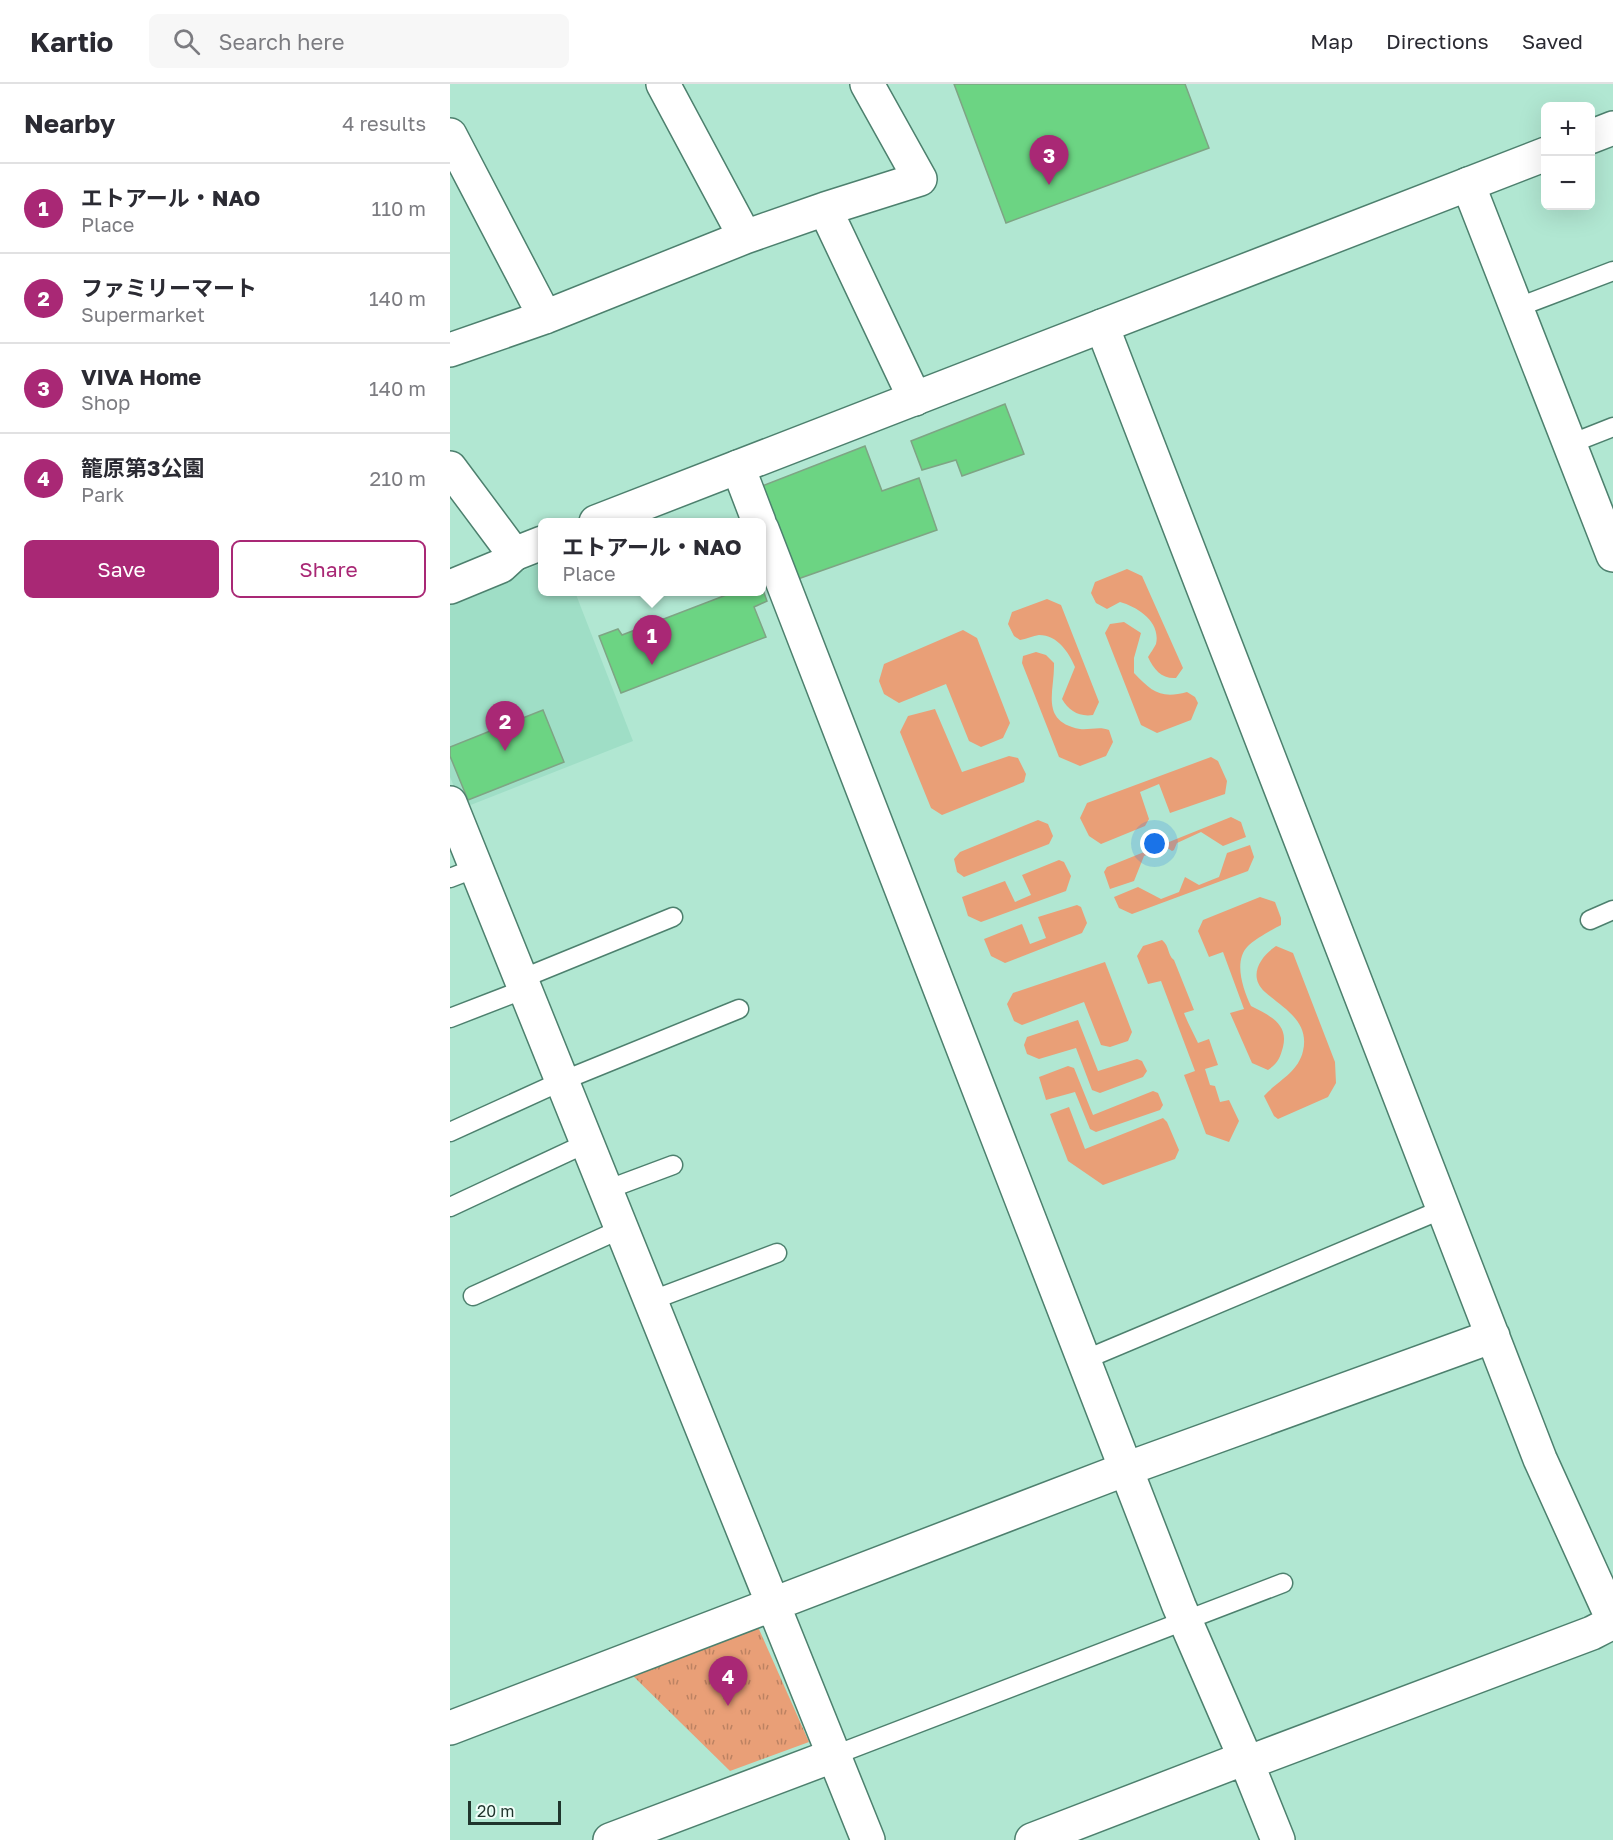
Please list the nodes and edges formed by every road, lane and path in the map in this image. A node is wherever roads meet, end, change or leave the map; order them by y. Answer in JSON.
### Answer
{"nodes":[{"id":1,"x":663,"y":84,"type":"edge"},
{"id":2,"x":867,"y":84,"type":"edge"},
{"id":3,"x":1613,"y":128,"type":"edge"},
{"id":4,"x":450,"y":135,"type":"edge"},
{"id":5,"x":1595,"y":135,"type":"edge"},
{"id":6,"x":1541,"y":156,"type":"edge"},
{"id":7,"x":1468,"y":184,"type":"junction"},
{"id":8,"x":825,"y":209,"type":"junction"},
{"id":9,"x":746,"y":237,"type":"junction"},
{"id":10,"x":1613,"y":272,"type":"edge"},
{"id":11,"x":1516,"y":308,"type":"junction"},
{"id":12,"x":545,"y":317,"type":"junction"},
{"id":13,"x":1102,"y":326,"type":"junction"},
{"id":14,"x":450,"y":350,"type":"edge"},
{"id":15,"x":915,"y":399,"type":"junction"},
{"id":16,"x":1613,"y":427,"type":"edge"},
{"id":17,"x":1569,"y":444,"type":"junction"},
{"id":18,"x":738,"y":467,"type":"junction"},
{"id":19,"x":450,"y":468,"type":"edge"},
{"id":20,"x":606,"y":518,"type":"edge"},
{"id":21,"x":757,"y":518,"type":"edge"},
{"id":22,"x":766,"y":539,"type":"edge"},
{"id":23,"x":528,"y":549,"type":"edge"},
{"id":24,"x":1612,"y":553,"type":"edge"},
{"id":25,"x":450,"y":587,"type":"edge"},
{"id":26,"x":450,"y":803,"type":"edge"},
{"id":27,"x":463,"y":873,"type":"edge"},
{"id":28,"x":1613,"y":910,"type":"edge"},
{"id":29,"x":673,"y":917,"type":"dead end"},
{"id":30,"x":1590,"y":920,"type":"dead end"},
{"id":31,"x":523,"y":984,"type":"junction"},
{"id":32,"x":740,"y":1009,"type":"dead end"},
{"id":33,"x":450,"y":1018,"type":"edge"},
{"id":34,"x":562,"y":1081,"type":"junction"},
{"id":35,"x":450,"y":1132,"type":"edge"},
{"id":36,"x":587,"y":1143,"type":"junction"},
{"id":37,"x":673,"y":1165,"type":"dead end"},
{"id":38,"x":606,"y":1190,"type":"junction"},
{"id":39,"x":450,"y":1207,"type":"edge"},
{"id":40,"x":1443,"y":1209,"type":"junction"},
{"id":41,"x":621,"y":1229,"type":"junction"},
{"id":42,"x":777,"y":1252,"type":"dead end"},
{"id":43,"x":473,"y":1296,"type":"dead end"},
{"id":44,"x":651,"y":1301,"type":"junction"},
{"id":45,"x":1492,"y":1336,"type":"junction"},
{"id":46,"x":1084,"y":1360,"type":"junction"},
{"id":47,"x":1126,"y":1469,"type":"junction"},
{"id":48,"x":1283,"y":1583,"type":"dead end"},
{"id":49,"x":772,"y":1603,"type":"junction"},
{"id":50,"x":1185,"y":1620,"type":"junction"},
{"id":51,"x":1613,"y":1621,"type":"edge"},
{"id":52,"x":450,"y":1728,"type":"edge"},
{"id":53,"x":835,"y":1755,"type":"junction"},
{"id":54,"x":1246,"y":1761,"type":"junction"},
{"id":55,"x":610,"y":1840,"type":"edge"},
{"id":56,"x":868,"y":1840,"type":"edge"},
{"id":57,"x":1032,"y":1840,"type":"edge"},
{"id":58,"x":1278,"y":1840,"type":"edge"}],
"edges":[{"from":1,"to":9,"type":"street"},
{"from":2,"to":8,"type":"street"},
{"from":3,"to":5,"type":"street"},
{"from":4,"to":12,"type":"street"},
{"from":6,"to":7,"type":"street"},
{"from":7,"to":11,"type":"street"},
{"from":7,"to":13,"type":"street"},
{"from":8,"to":9,"type":"street"},
{"from":8,"to":15,"type":"street"},
{"from":9,"to":12,"type":"street"},
{"from":10,"to":11,"type":"lane"},
{"from":11,"to":17,"type":"street"},
{"from":12,"to":14,"type":"street"},
{"from":13,"to":15,"type":"street"},
{"from":13,"to":40,"type":"street"},
{"from":15,"to":18,"type":"street"},
{"from":16,"to":17,"type":"lane"},
{"from":17,"to":24,"type":"street"},
{"from":18,"to":20,"type":"street"},
{"from":18,"to":21,"type":"street"},
{"from":19,"to":23,"type":"street"},
{"from":22,"to":46,"type":"street"},
{"from":23,"to":25,"type":"street"},
{"from":26,"to":27,"type":"street"},
{"from":27,"to":31,"type":"street"},
{"from":28,"to":30,"type":"lane"},
{"from":29,"to":31,"type":"lane"},
{"from":31,"to":33,"type":"lane"},
{"from":31,"to":34,"type":"street"},
{"from":32,"to":34,"type":"lane"},
{"from":34,"to":35,"type":"lane"},
{"from":34,"to":36,"type":"street"},
{"from":36,"to":38,"type":"street"},
{"from":36,"to":39,"type":"lane"},
{"from":37,"to":38,"type":"lane"},
{"from":38,"to":41,"type":"street"},
{"from":40,"to":45,"type":"street"},
{"from":40,"to":46,"type":"lane"},
{"from":41,"to":43,"type":"lane"},
{"from":41,"to":44,"type":"street"},
{"from":42,"to":44,"type":"lane"},
{"from":44,"to":49,"type":"street"},
{"from":45,"to":47,"type":"street"},
{"from":45,"to":51,"type":"street"},
{"from":46,"to":47,"type":"street"},
{"from":47,"to":49,"type":"street"},
{"from":47,"to":50,"type":"street"},
{"from":48,"to":50,"type":"lane"},
{"from":49,"to":52,"type":"street"},
{"from":49,"to":53,"type":"street"},
{"from":50,"to":53,"type":"lane"},
{"from":50,"to":54,"type":"street"},
{"from":51,"to":54,"type":"street"},
{"from":53,"to":55,"type":"street"},
{"from":53,"to":56,"type":"street"},
{"from":54,"to":57,"type":"street"},
{"from":54,"to":58,"type":"street"}]}
